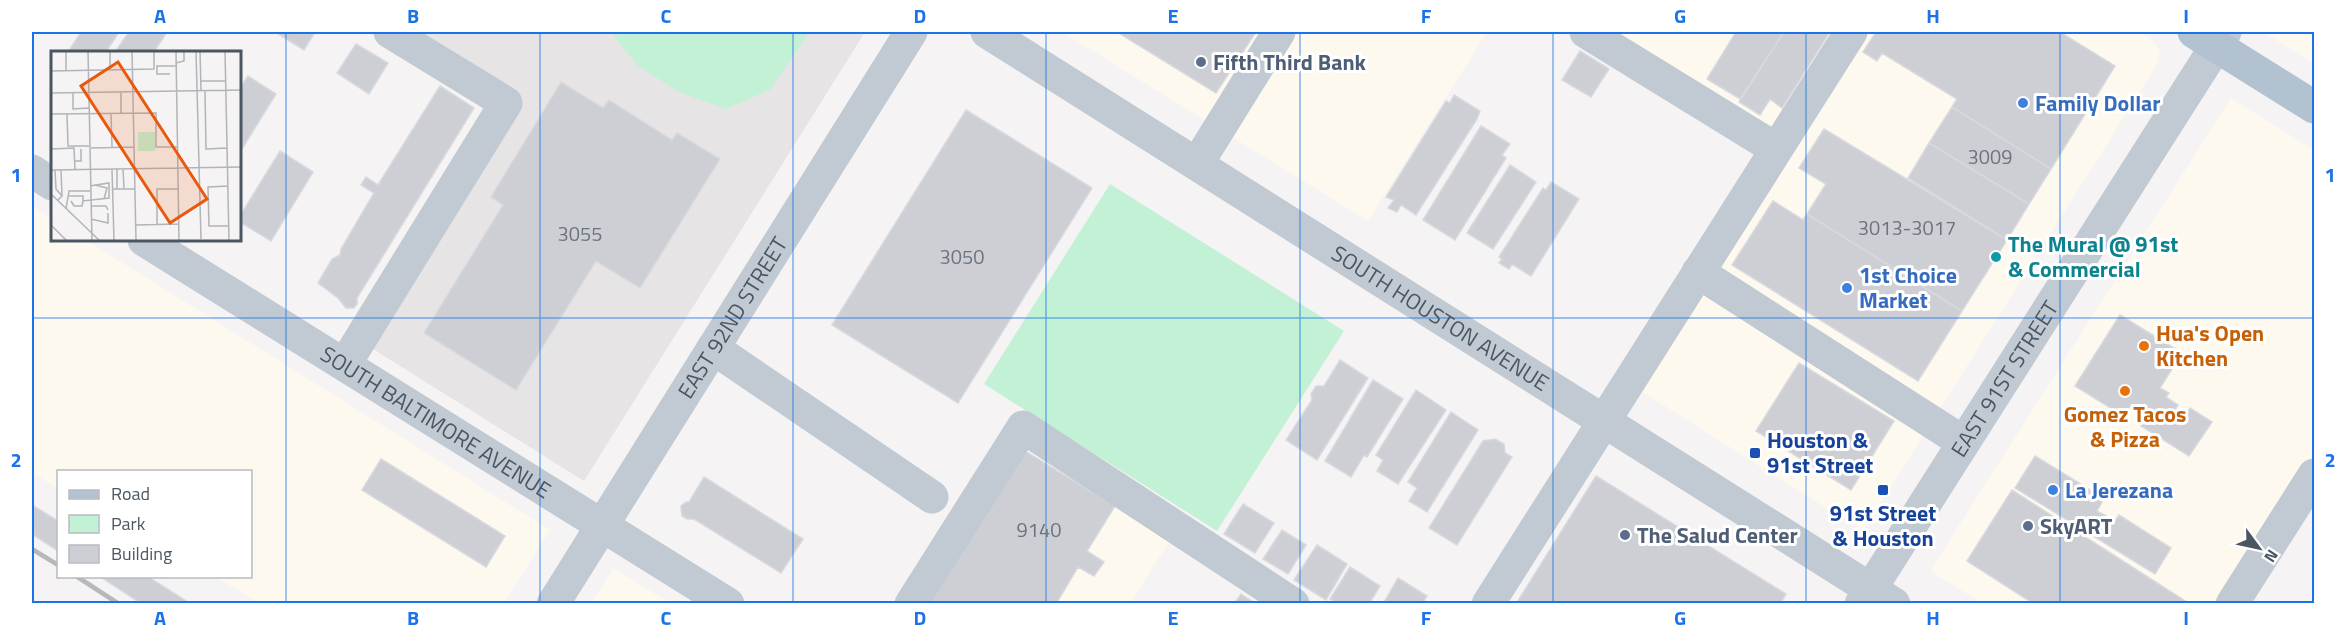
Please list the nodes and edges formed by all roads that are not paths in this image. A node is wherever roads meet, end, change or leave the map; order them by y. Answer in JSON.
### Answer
{"nodes":[{"id":1,"x":390,"y":32,"type":"edge"},
{"id":2,"x":911,"y":32,"type":"edge"},
{"id":3,"x":987,"y":32,"type":"edge"},
{"id":4,"x":1279,"y":32,"type":"edge"},
{"id":5,"x":1586,"y":32,"type":"edge"},
{"id":6,"x":1851,"y":32,"type":"edge"},
{"id":7,"x":2212,"y":36,"type":"edge"},
{"id":8,"x":2314,"y":107,"type":"edge"},
{"id":9,"x":1776,"y":150,"type":"junction"},
{"id":10,"x":1197,"y":164,"type":"junction"},
{"id":11,"x":32,"y":171,"type":"edge"},
{"id":12,"x":51,"y":183,"type":"edge"},
{"id":13,"x":147,"y":242,"type":"edge"},
{"id":14,"x":1698,"y":272,"type":"junction"},
{"id":15,"x":713,"y":348,"type":"junction"},
{"id":16,"x":345,"y":364,"type":"junction"},
{"id":17,"x":1604,"y":421,"type":"junction"},
{"id":18,"x":1963,"y":442,"type":"junction"},
{"id":19,"x":2314,"y":477,"type":"edge"},
{"id":20,"x":932,"y":497,"type":"dead end"},
{"id":21,"x":602,"y":525,"type":"junction"},
{"id":22,"x":1875,"y":598,"type":"edge"},
{"id":23,"x":553,"y":603,"type":"edge"},
{"id":24,"x":728,"y":603,"type":"edge"},
{"id":25,"x":910,"y":603,"type":"edge"},
{"id":26,"x":1293,"y":603,"type":"edge"},
{"id":27,"x":1488,"y":603,"type":"edge"},
{"id":28,"x":2232,"y":603,"type":"edge"}],
"edges":[{"from":1,"to":16,"type":"street"},
{"from":2,"to":15,"type":"street","name":"EAST 92ND STREET"},
{"from":3,"to":10,"type":"street","name":"SOUTH HOUSTON AVENUE"},
{"from":4,"to":10,"type":"street"},
{"from":5,"to":9,"type":"street"},
{"from":6,"to":9,"type":"street"},
{"from":7,"to":8,"type":"main road"},
{"from":7,"to":18,"type":"street","name":"EAST 91ST STREET"},
{"from":9,"to":14,"type":"street"},
{"from":10,"to":17,"type":"street","name":"SOUTH HOUSTON AVENUE"},
{"from":11,"to":12,"type":"street"},
{"from":13,"to":16,"type":"street","name":"SOUTH BALTIMORE AVENUE"},
{"from":14,"to":17,"type":"street"},
{"from":14,"to":18,"type":"street"},
{"from":15,"to":20,"type":"street"},
{"from":15,"to":21,"type":"street","name":"EAST 92ND STREET"},
{"from":16,"to":21,"type":"street","name":"SOUTH BALTIMORE AVENUE"},
{"from":17,"to":22,"type":"street","name":"SOUTH HOUSTON AVENUE"},
{"from":17,"to":27,"type":"street"},
{"from":18,"to":22,"type":"street","name":"EAST 91ST STREET"},
{"from":19,"to":28,"type":"street"},
{"from":21,"to":23,"type":"street","name":"EAST 92ND STREET"},
{"from":21,"to":24,"type":"street","name":"SOUTH BALTIMORE AVENUE"},
{"from":25,"to":26,"type":"street"}]}
